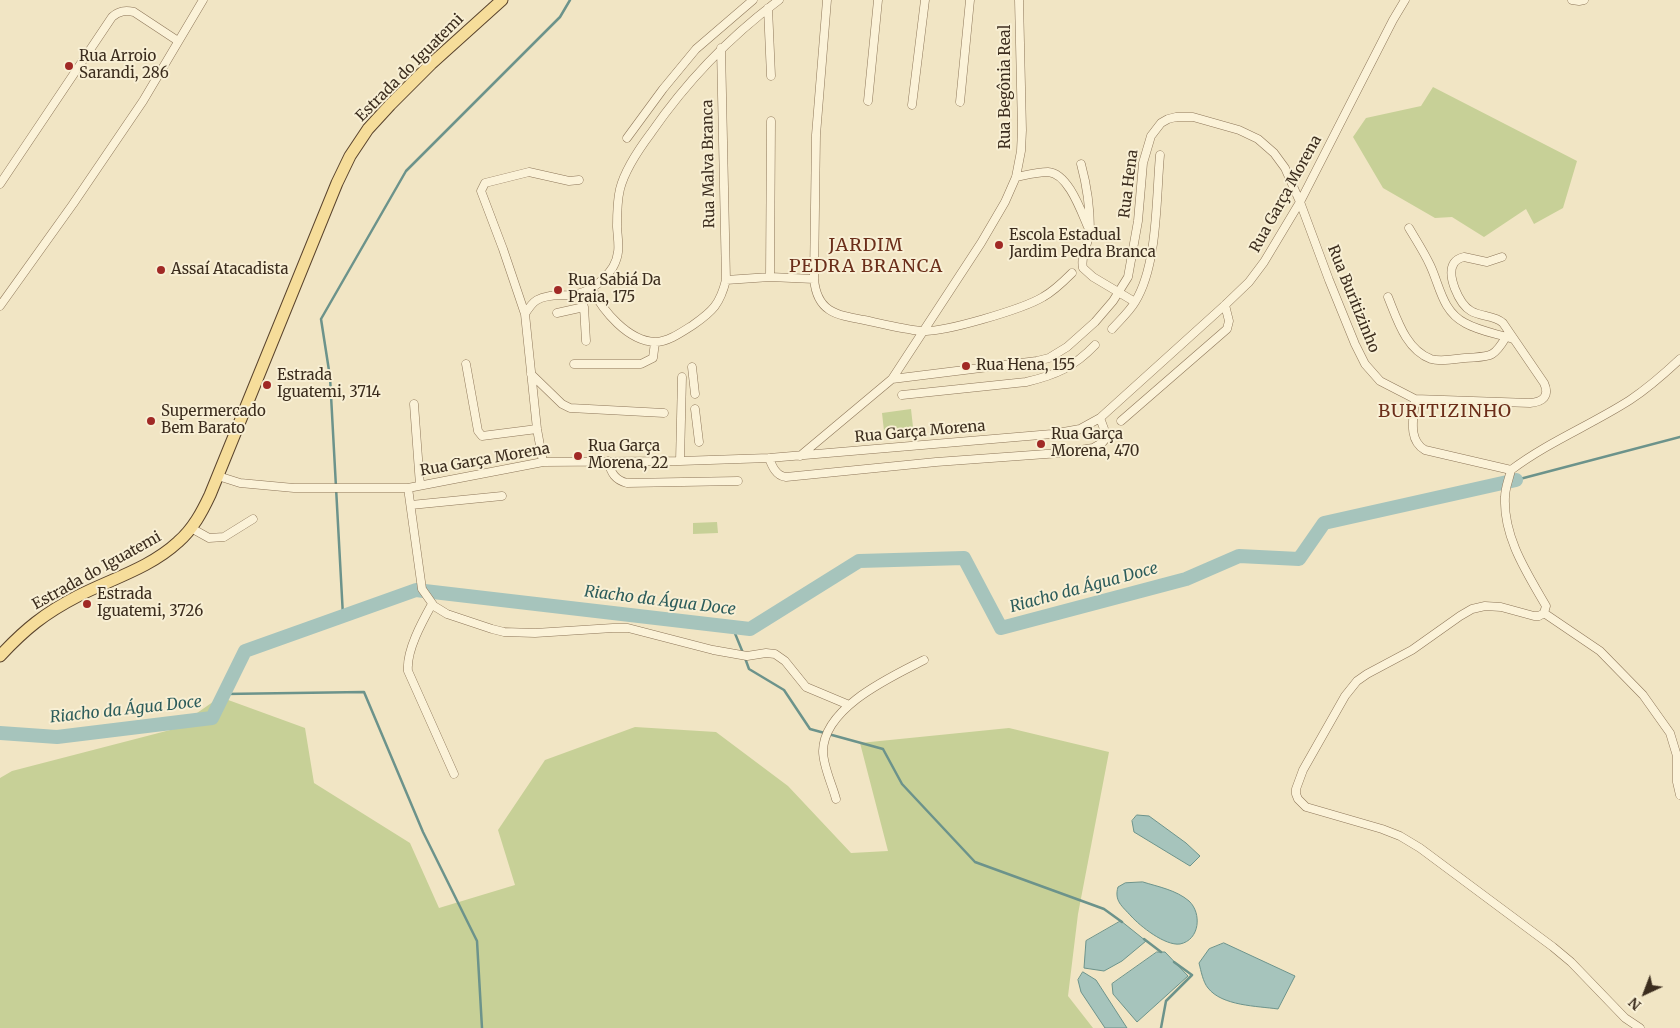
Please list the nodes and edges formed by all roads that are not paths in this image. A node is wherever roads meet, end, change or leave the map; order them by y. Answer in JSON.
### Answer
{"nodes":[{"id":1,"x":203,"y":0,"type":"edge"},
{"id":2,"x":502,"y":0,"type":"edge"},
{"id":3,"x":753,"y":0,"type":"edge"},
{"id":4,"x":779,"y":0,"type":"edge"},
{"id":5,"x":826,"y":0,"type":"edge"},
{"id":6,"x":878,"y":0,"type":"edge"},
{"id":7,"x":924,"y":0,"type":"edge"},
{"id":8,"x":970,"y":0,"type":"edge"},
{"id":9,"x":1019,"y":0,"type":"edge"},
{"id":10,"x":1405,"y":0,"type":"edge"},
{"id":11,"x":1572,"y":0,"type":"edge"},
{"id":12,"x":1584,"y":0,"type":"edge"},
{"id":13,"x":768,"y":8,"type":"junction"},
{"id":14,"x":178,"y":41,"type":"junction"},
{"id":15,"x":721,"y":48,"type":"junction"},
{"id":16,"x":696,"y":49,"type":"junction"},
{"id":17,"x":708,"y":60,"type":"junction"},
{"id":18,"x":771,"y":76,"type":"dead end"},
{"id":19,"x":868,"y":101,"type":"dead end"},
{"id":20,"x":960,"y":102,"type":"dead end"},
{"id":21,"x":912,"y":105,"type":"dead end"},
{"id":22,"x":771,"y":122,"type":"dead end"},
{"id":23,"x":628,"y":138,"type":"dead end"},
{"id":24,"x":1160,"y":155,"type":"dead end"},
{"id":25,"x":1081,"y":164,"type":"dead end"},
{"id":26,"x":1016,"y":176,"type":"junction"},
{"id":27,"x":579,"y":180,"type":"dead end"},
{"id":28,"x":0,"y":184,"type":"edge"},
{"id":29,"x":1300,"y":202,"type":"junction"},
{"id":30,"x":1409,"y":228,"type":"dead end"},
{"id":31,"x":1090,"y":231,"type":"junction"},
{"id":32,"x":1502,"y":257,"type":"dead end"},
{"id":33,"x":1072,"y":273,"type":"dead end"},
{"id":34,"x":770,"y":277,"type":"junction"},
{"id":35,"x":814,"y":279,"type":"junction"},
{"id":36,"x":726,"y":280,"type":"junction"},
{"id":37,"x":592,"y":290,"type":"junction"},
{"id":38,"x":1120,"y":292,"type":"junction"},
{"id":39,"x":1388,"y":297,"type":"dead end"},
{"id":40,"x":1135,"y":302,"type":"junction"},
{"id":41,"x":600,"y":304,"type":"junction"},
{"id":42,"x":1225,"y":305,"type":"junction"},
{"id":43,"x":0,"y":306,"type":"edge"},
{"id":44,"x":584,"y":307,"type":"junction"},
{"id":45,"x":556,"y":313,"type":"dead end"},
{"id":46,"x":525,"y":314,"type":"junction"},
{"id":47,"x":1112,"y":329,"type":"dead end"},
{"id":48,"x":923,"y":331,"type":"junction"},
{"id":49,"x":1510,"y":338,"type":"junction"},
{"id":50,"x":586,"y":341,"type":"dead end"},
{"id":51,"x":655,"y":342,"type":"junction"},
{"id":52,"x":1095,"y":345,"type":"dead end"},
{"id":53,"x":1680,"y":359,"type":"edge"},
{"id":54,"x":466,"y":364,"type":"dead end"},
{"id":55,"x":574,"y":364,"type":"dead end"},
{"id":56,"x":692,"y":367,"type":"dead end"},
{"id":57,"x":531,"y":374,"type":"junction"},
{"id":58,"x":989,"y":376,"type":"junction"},
{"id":59,"x":682,"y":377,"type":"dead end"},
{"id":60,"x":892,"y":379,"type":"junction"},
{"id":61,"x":682,"y":387,"type":"junction"},
{"id":62,"x":902,"y":395,"type":"dead end"},
{"id":63,"x":1415,"y":399,"type":"junction"},
{"id":64,"x":414,"y":404,"type":"dead end"},
{"id":65,"x":695,"y":409,"type":"dead end"},
{"id":66,"x":664,"y":413,"type":"dead end"},
{"id":67,"x":1100,"y":418,"type":"junction"},
{"id":68,"x":1121,"y":421,"type":"dead end"},
{"id":69,"x":681,"y":422,"type":"junction"},
{"id":70,"x":697,"y":422,"type":"junction"},
{"id":71,"x":537,"y":429,"type":"junction"},
{"id":72,"x":699,"y":442,"type":"dead end"},
{"id":73,"x":800,"y":456,"type":"junction"},
{"id":74,"x":769,"y":458,"type":"junction"},
{"id":75,"x":680,"y":461,"type":"junction"},
{"id":76,"x":543,"y":462,"type":"junction"},
{"id":77,"x":608,"y":462,"type":"junction"},
{"id":78,"x":1511,"y":470,"type":"junction"},
{"id":79,"x":218,"y":476,"type":"junction"},
{"id":80,"x":738,"y":481,"type":"dead end"},
{"id":81,"x":420,"y":485,"type":"junction"},
{"id":82,"x":408,"y":488,"type":"junction"},
{"id":83,"x":502,"y":496,"type":"dead end"},
{"id":84,"x":411,"y":505,"type":"junction"},
{"id":85,"x":253,"y":519,"type":"dead end"},
{"id":86,"x":191,"y":528,"type":"junction"},
{"id":87,"x":432,"y":604,"type":"junction"},
{"id":88,"x":1544,"y":613,"type":"junction"},
{"id":89,"x":0,"y":656,"type":"edge"},
{"id":90,"x":924,"y":660,"type":"dead end"},
{"id":91,"x":849,"y":705,"type":"junction"},
{"id":92,"x":454,"y":774,"type":"dead end"},
{"id":93,"x":1680,"y":795,"type":"edge"},
{"id":94,"x":836,"y":799,"type":"dead end"},
{"id":95,"x":1640,"y":1028,"type":"edge"}],
"edges":[{"from":1,"to":14,"type":"street"},
{"from":2,"to":79,"type":"main road","name":"Estrada do Iguatemi"},
{"from":3,"to":16,"type":"street"},
{"from":4,"to":13,"type":"street"},
{"from":5,"to":35,"type":"street"},
{"from":6,"to":19,"type":"street"},
{"from":7,"to":21,"type":"street"},
{"from":8,"to":20,"type":"street"},
{"from":9,"to":26,"type":"street","name":"Rua Begônia Real"},
{"from":10,"to":29,"type":"street","name":"Rua Garça Morena"},
{"from":11,"to":12,"type":"street"},
{"from":13,"to":15,"type":"street"},
{"from":13,"to":18,"type":"street"},
{"from":14,"to":28,"type":"street"},
{"from":14,"to":43,"type":"street"},
{"from":15,"to":17,"type":"street"},
{"from":15,"to":36,"type":"street","name":"Rua Malva Branca"},
{"from":16,"to":17,"type":"street"},
{"from":16,"to":23,"type":"street"},
{"from":17,"to":37,"type":"street"},
{"from":22,"to":34,"type":"street"},
{"from":24,"to":40,"type":"street"},
{"from":25,"to":31,"type":"street"},
{"from":26,"to":31,"type":"street"},
{"from":26,"to":48,"type":"street","name":"Rua Begônia Real"},
{"from":27,"to":46,"type":"street"},
{"from":29,"to":38,"type":"street","name":"Rua Hena"},
{"from":29,"to":42,"type":"street","name":"Rua Garça Morena"},
{"from":29,"to":63,"type":"street","name":"Rua Buritizinho"},
{"from":30,"to":49,"type":"street"},
{"from":31,"to":38,"type":"street"},
{"from":32,"to":49,"type":"street"},
{"from":33,"to":48,"type":"street"},
{"from":34,"to":35,"type":"street"},
{"from":34,"to":36,"type":"street"},
{"from":35,"to":48,"type":"street"},
{"from":36,"to":51,"type":"street"},
{"from":37,"to":41,"type":"street"},
{"from":37,"to":46,"type":"street"},
{"from":38,"to":40,"type":"street"},
{"from":38,"to":58,"type":"street","name":"Rua Hena"},
{"from":39,"to":49,"type":"street"},
{"from":40,"to":47,"type":"street"},
{"from":41,"to":44,"type":"street"},
{"from":41,"to":51,"type":"street"},
{"from":42,"to":67,"type":"street","name":"Rua Garça Morena"},
{"from":42,"to":68,"type":"street"},
{"from":44,"to":45,"type":"street"},
{"from":44,"to":50,"type":"street"},
{"from":46,"to":57,"type":"street"},
{"from":48,"to":60,"type":"street","name":"Rua Begônia Real"},
{"from":49,"to":63,"type":"street","name":"Rua Buritizinho"},
{"from":51,"to":55,"type":"street"},
{"from":52,"to":58,"type":"street"},
{"from":53,"to":78,"type":"street"},
{"from":54,"to":71,"type":"street"},
{"from":56,"to":61,"type":"street"},
{"from":57,"to":66,"type":"street"},
{"from":57,"to":71,"type":"street"},
{"from":58,"to":60,"type":"street","name":"Rua Hena"},
{"from":58,"to":62,"type":"street"},
{"from":59,"to":61,"type":"street"},
{"from":60,"to":73,"type":"street","name":"Rua Begônia Real"},
{"from":61,"to":69,"type":"street"},
{"from":63,"to":78,"type":"street"},
{"from":64,"to":81,"type":"street"},
{"from":65,"to":70,"type":"street"},
{"from":67,"to":73,"type":"street","name":"Rua Garça Morena"},
{"from":67,"to":74,"type":"street"},
{"from":69,"to":70,"type":"street"},
{"from":69,"to":75,"type":"street"},
{"from":70,"to":72,"type":"street"},
{"from":71,"to":76,"type":"street"},
{"from":73,"to":74,"type":"street","name":"Rua Garça Morena"},
{"from":74,"to":75,"type":"street","name":"Rua Garça Morena"},
{"from":75,"to":77,"type":"street","name":"Rua Garça Morena"},
{"from":76,"to":77,"type":"street","name":"Rua Garça Morena"},
{"from":76,"to":81,"type":"street","name":"Rua Garça Morena"},
{"from":77,"to":80,"type":"street"},
{"from":78,"to":88,"type":"street"},
{"from":79,"to":82,"type":"street","name":"Rua Garça Morena"},
{"from":79,"to":86,"type":"main road","name":"Estrada do Iguatemi"},
{"from":81,"to":82,"type":"street","name":"Rua Garça Morena"},
{"from":82,"to":84,"type":"street"},
{"from":83,"to":84,"type":"street"},
{"from":84,"to":87,"type":"street"},
{"from":85,"to":86,"type":"street"},
{"from":86,"to":89,"type":"main road","name":"Estrada do Iguatemi"},
{"from":87,"to":91,"type":"street"},
{"from":87,"to":92,"type":"street"},
{"from":88,"to":93,"type":"street"},
{"from":88,"to":95,"type":"street"},
{"from":90,"to":91,"type":"street"},
{"from":91,"to":94,"type":"street"}]}
